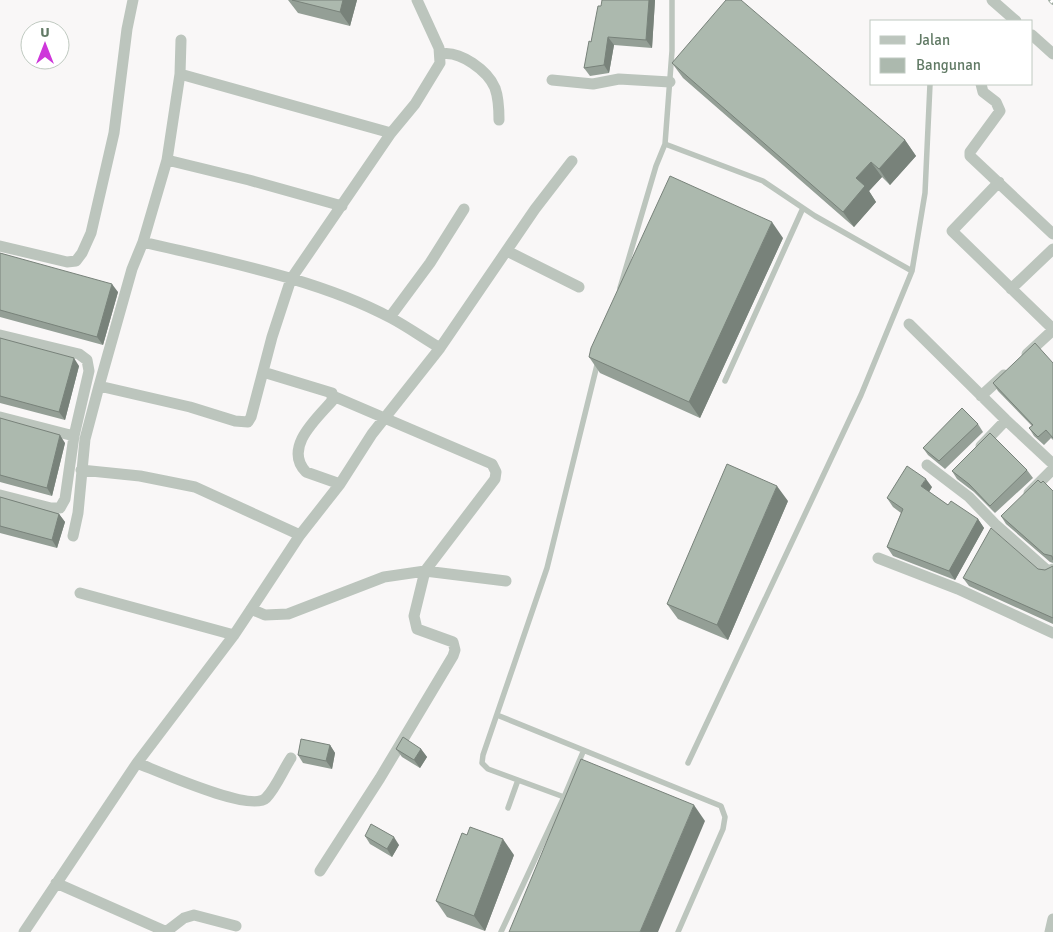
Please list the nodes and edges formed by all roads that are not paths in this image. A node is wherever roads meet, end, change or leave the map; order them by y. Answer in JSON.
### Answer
{"nodes":[{"id":1,"x":133,"y":0,"type":"edge"},
{"id":2,"x":417,"y":0,"type":"edge"},
{"id":3,"x":672,"y":0,"type":"edge"},
{"id":4,"x":992,"y":0,"type":"edge"},
{"id":5,"x":1015,"y":20,"type":"edge"},
{"id":6,"x":1033,"y":36,"type":"edge"},
{"id":7,"x":181,"y":40,"type":"dead end"},
{"id":8,"x":441,"y":54,"type":"junction"},
{"id":9,"x":1053,"y":54,"type":"edge"},
{"id":10,"x":180,"y":74,"type":"junction"},
{"id":11,"x":552,"y":80,"type":"dead end"},
{"id":12,"x":670,"y":82,"type":"junction"},
{"id":13,"x":930,"y":85,"type":"edge"},
{"id":14,"x":981,"y":85,"type":"edge"},
{"id":15,"x":499,"y":120,"type":"dead end"},
{"id":16,"x":391,"y":133,"type":"junction"},
{"id":17,"x":665,"y":144,"type":"junction"},
{"id":18,"x":167,"y":160,"type":"junction"},
{"id":19,"x":572,"y":161,"type":"dead end"},
{"id":20,"x":998,"y":182,"type":"junction"},
{"id":21,"x":342,"y":206,"type":"junction"},
{"id":22,"x":464,"y":208,"type":"dead end"},
{"id":23,"x":803,"y":208,"type":"junction"},
{"id":24,"x":1053,"y":234,"type":"edge"},
{"id":25,"x":143,"y":242,"type":"junction"},
{"id":26,"x":0,"y":246,"type":"edge"},
{"id":27,"x":1053,"y":249,"type":"edge"},
{"id":28,"x":507,"y":251,"type":"junction"},
{"id":29,"x":912,"y":271,"type":"junction"},
{"id":30,"x":291,"y":279,"type":"junction"},
{"id":31,"x":579,"y":287,"type":"dead end"},
{"id":32,"x":1012,"y":289,"type":"junction"},
{"id":33,"x":618,"y":294,"type":"edge"},
{"id":34,"x":390,"y":317,"type":"junction"},
{"id":35,"x":909,"y":324,"type":"dead end"},
{"id":36,"x":1053,"y":329,"type":"edge"},
{"id":37,"x":0,"y":335,"type":"edge"},
{"id":38,"x":440,"y":348,"type":"junction"},
{"id":39,"x":598,"y":357,"type":"edge"},
{"id":40,"x":263,"y":372,"type":"junction"},
{"id":41,"x":725,"y":381,"type":"dead end"},
{"id":42,"x":99,"y":386,"type":"junction"},
{"id":43,"x":333,"y":396,"type":"junction"},
{"id":44,"x":981,"y":396,"type":"junction"},
{"id":45,"x":0,"y":417,"type":"edge"},
{"id":46,"x":385,"y":418,"type":"junction"},
{"id":47,"x":1006,"y":420,"type":"junction"},
{"id":48,"x":74,"y":436,"type":"junction"},
{"id":49,"x":974,"y":452,"type":"edge"},
{"id":50,"x":1053,"y":464,"type":"edge"},
{"id":51,"x":927,"y":465,"type":"dead end"},
{"id":52,"x":81,"y":470,"type":"junction"},
{"id":53,"x":1053,"y":470,"type":"edge"},
{"id":54,"x":340,"y":484,"type":"junction"},
{"id":55,"x":0,"y":495,"type":"edge"},
{"id":56,"x":1019,"y":502,"type":"edge"},
{"id":57,"x":300,"y":535,"type":"junction"},
{"id":58,"x":73,"y":536,"type":"dead end"},
{"id":59,"x":878,"y":558,"type":"dead end"},
{"id":60,"x":1053,"y":569,"type":"edge"},
{"id":61,"x":425,"y":571,"type":"junction"},
{"id":62,"x":506,"y":581,"type":"dead end"},
{"id":63,"x":80,"y":593,"type":"dead end"},
{"id":64,"x":251,"y":609,"type":"junction"},
{"id":65,"x":1053,"y":633,"type":"edge"},
{"id":66,"x":234,"y":634,"type":"junction"},
{"id":67,"x":497,"y":715,"type":"junction"},
{"id":68,"x":583,"y":752,"type":"junction"},
{"id":69,"x":291,"y":758,"type":"dead end"},
{"id":70,"x":137,"y":763,"type":"junction"},
{"id":71,"x":688,"y":763,"type":"dead end"},
{"id":72,"x":518,"y":780,"type":"junction"},
{"id":73,"x":564,"y":797,"type":"junction"},
{"id":74,"x":508,"y":808,"type":"dead end"},
{"id":75,"x":320,"y":871,"type":"dead end"},
{"id":76,"x":56,"y":883,"type":"junction"},
{"id":77,"x":1053,"y":919,"type":"edge"},
{"id":78,"x":236,"y":926,"type":"dead end"},
{"id":79,"x":167,"y":931,"type":"edge"},
{"id":80,"x":24,"y":932,"type":"edge"},
{"id":81,"x":500,"y":932,"type":"edge"},
{"id":82,"x":678,"y":932,"type":"edge"},
{"id":83,"x":1050,"y":932,"type":"edge"}],
"edges":[{"from":1,"to":26,"type":"street"},
{"from":2,"to":8,"type":"street"},
{"from":3,"to":12,"type":"lane"},
{"from":4,"to":5,"type":"street"},
{"from":6,"to":9,"type":"street"},
{"from":7,"to":10,"type":"street"},
{"from":8,"to":15,"type":"street"},
{"from":8,"to":16,"type":"street"},
{"from":10,"to":16,"type":"street"},
{"from":10,"to":18,"type":"street"},
{"from":11,"to":12,"type":"street"},
{"from":12,"to":17,"type":"lane"},
{"from":13,"to":29,"type":"lane"},
{"from":14,"to":20,"type":"street"},
{"from":16,"to":21,"type":"street"},
{"from":17,"to":23,"type":"lane"},
{"from":17,"to":33,"type":"lane"},
{"from":18,"to":21,"type":"street"},
{"from":18,"to":25,"type":"street"},
{"from":19,"to":28,"type":"street"},
{"from":20,"to":24,"type":"street"},
{"from":20,"to":32,"type":"street"},
{"from":21,"to":30,"type":"street"},
{"from":22,"to":34,"type":"street"},
{"from":23,"to":29,"type":"lane"},
{"from":23,"to":41,"type":"lane"},
{"from":25,"to":30,"type":"street"},
{"from":25,"to":42,"type":"street"},
{"from":27,"to":32,"type":"street"},
{"from":28,"to":31,"type":"street"},
{"from":28,"to":38,"type":"street"},
{"from":29,"to":71,"type":"lane"},
{"from":30,"to":34,"type":"street"},
{"from":30,"to":40,"type":"street"},
{"from":32,"to":36,"type":"street"},
{"from":34,"to":38,"type":"street"},
{"from":35,"to":44,"type":"street"},
{"from":36,"to":44,"type":"street"},
{"from":37,"to":48,"type":"street"},
{"from":38,"to":46,"type":"street"},
{"from":39,"to":67,"type":"lane"},
{"from":40,"to":42,"type":"street"},
{"from":40,"to":43,"type":"street"},
{"from":42,"to":52,"type":"street"},
{"from":43,"to":46,"type":"street"},
{"from":43,"to":54,"type":"street"},
{"from":44,"to":47,"type":"street"},
{"from":45,"to":48,"type":"street"},
{"from":46,"to":54,"type":"street"},
{"from":46,"to":61,"type":"street"},
{"from":47,"to":49,"type":"street"},
{"from":47,"to":50,"type":"street"},
{"from":48,"to":55,"type":"street"},
{"from":51,"to":60,"type":"street"},
{"from":52,"to":57,"type":"street"},
{"from":52,"to":58,"type":"street"},
{"from":53,"to":56,"type":"street"},
{"from":54,"to":57,"type":"street"},
{"from":57,"to":64,"type":"street"},
{"from":59,"to":65,"type":"street"},
{"from":61,"to":62,"type":"street"},
{"from":61,"to":64,"type":"street"},
{"from":61,"to":75,"type":"street"},
{"from":63,"to":66,"type":"street"},
{"from":64,"to":66,"type":"street"},
{"from":66,"to":70,"type":"street"},
{"from":67,"to":68,"type":"lane"},
{"from":67,"to":72,"type":"lane"},
{"from":68,"to":73,"type":"lane"},
{"from":68,"to":82,"type":"lane"},
{"from":69,"to":70,"type":"street"},
{"from":70,"to":76,"type":"street"},
{"from":72,"to":73,"type":"lane"},
{"from":72,"to":74,"type":"lane"},
{"from":73,"to":81,"type":"lane"},
{"from":76,"to":79,"type":"street"},
{"from":76,"to":80,"type":"street"},
{"from":77,"to":83,"type":"street"},
{"from":78,"to":79,"type":"street"}]}
